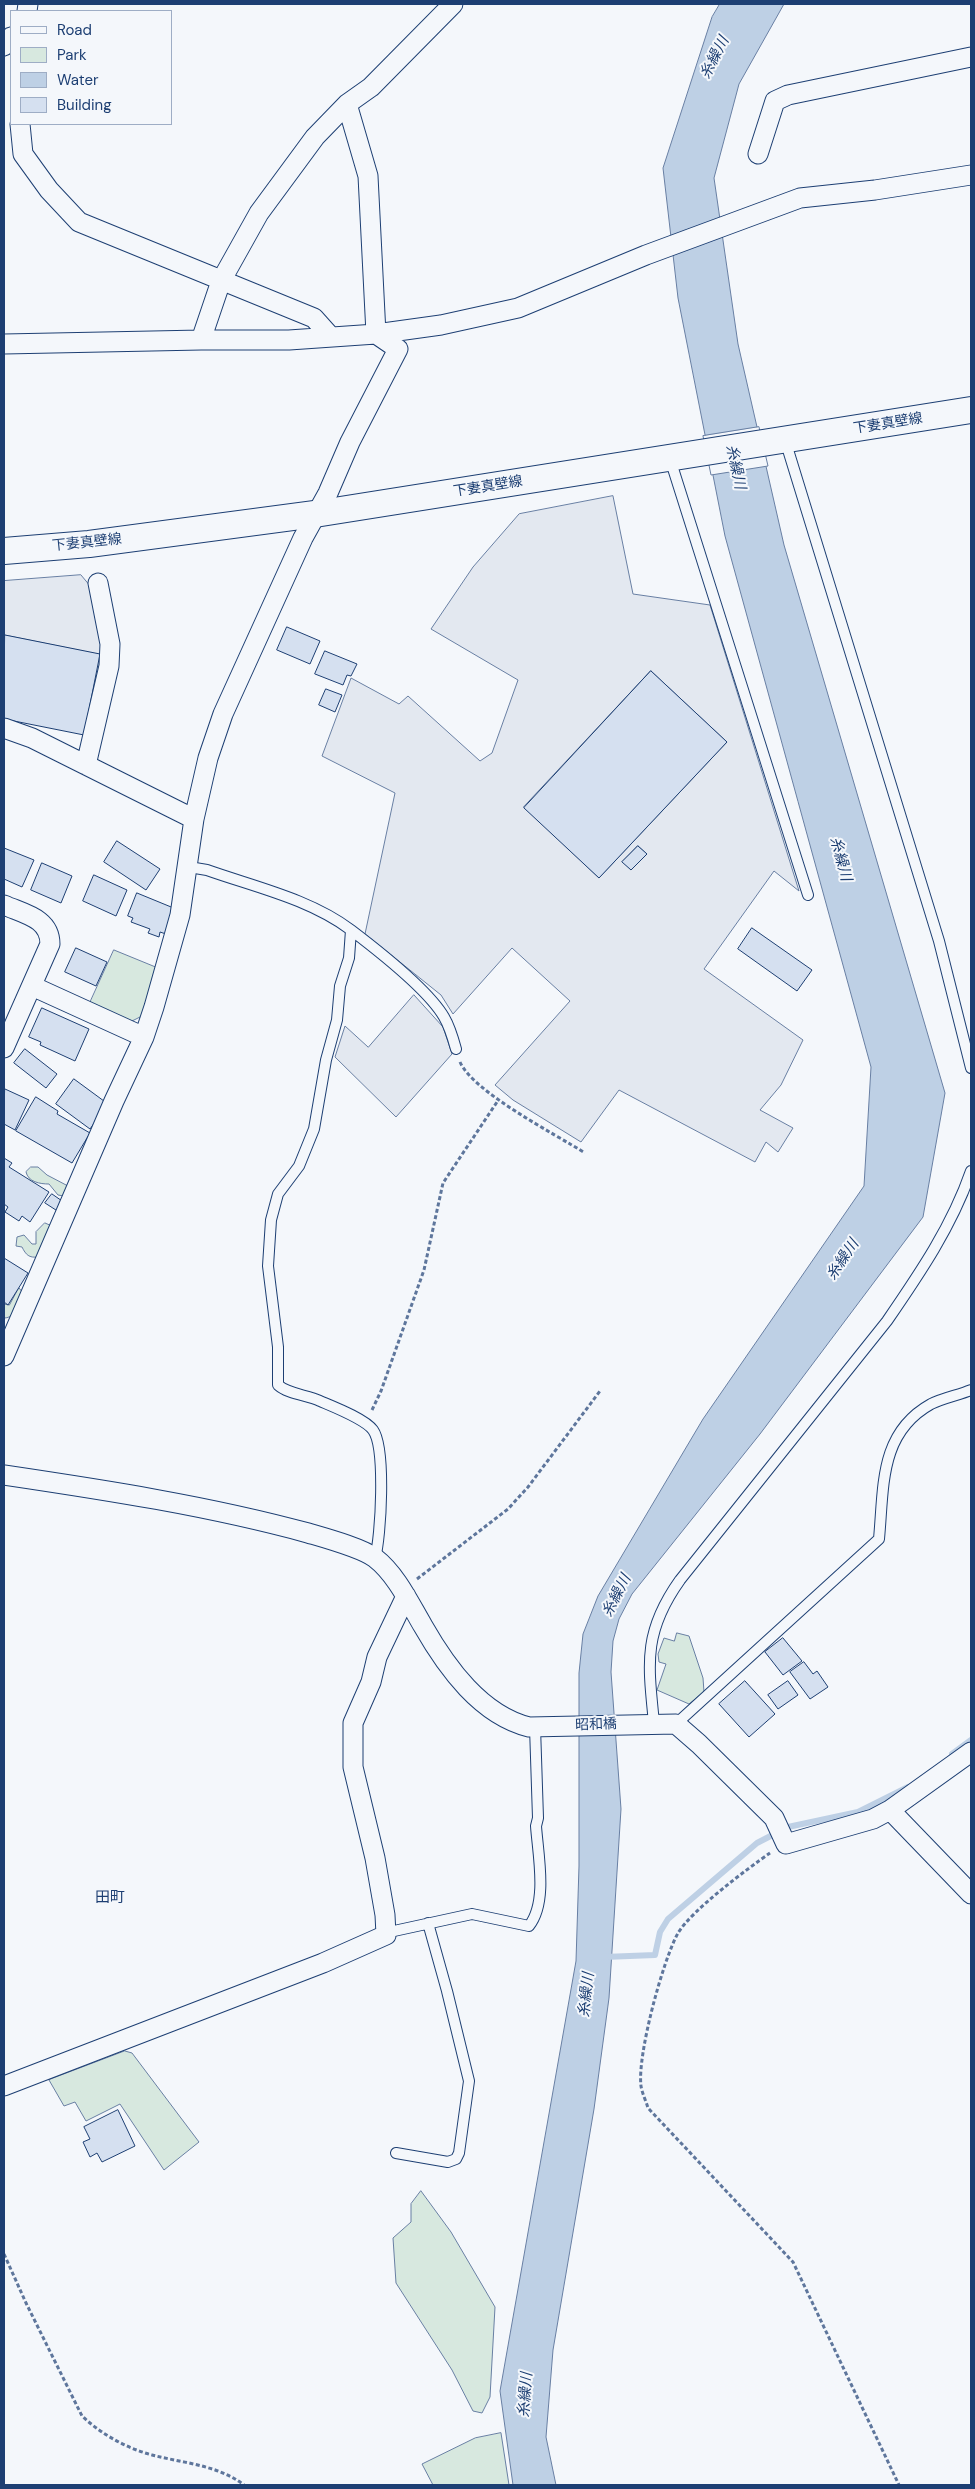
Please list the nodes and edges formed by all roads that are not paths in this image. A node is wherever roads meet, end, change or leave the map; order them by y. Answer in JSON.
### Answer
{"nodes":[{"id":1,"x":453,"y":4,"type":"edge"},
{"id":2,"x":971,"y":57,"type":"edge"},
{"id":3,"x":347,"y":104,"type":"junction"},
{"id":4,"x":20,"y":125,"type":"edge"},
{"id":5,"x":758,"y":154,"type":"dead end"},
{"id":6,"x":971,"y":175,"type":"edge"},
{"id":7,"x":221,"y":281,"type":"junction"},
{"id":8,"x":376,"y":334,"type":"junction"},
{"id":9,"x":331,"y":337,"type":"junction"},
{"id":10,"x":201,"y":340,"type":"junction"},
{"id":11,"x":4,"y":344,"type":"edge"},
{"id":12,"x":971,"y":410,"type":"edge"},
{"id":13,"x":780,"y":441,"type":"junction"},
{"id":14,"x":676,"y":458,"type":"junction"},
{"id":15,"x":315,"y":514,"type":"junction"},
{"id":16,"x":4,"y":551,"type":"edge"},
{"id":17,"x":98,"y":583,"type":"dead end"},
{"id":18,"x":4,"y":728,"type":"edge"},
{"id":19,"x":86,"y":765,"type":"junction"},
{"id":20,"x":194,"y":820,"type":"junction"},
{"id":21,"x":189,"y":867,"type":"junction"},
{"id":22,"x":808,"y":895,"type":"dead end"},
{"id":23,"x":4,"y":905,"type":"edge"},
{"id":24,"x":351,"y":930,"type":"junction"},
{"id":25,"x":32,"y":986,"type":"junction"},
{"id":26,"x":144,"y":1037,"type":"junction"},
{"id":27,"x":4,"y":1048,"type":"edge"},
{"id":28,"x":456,"y":1050,"type":"road end"},
{"id":29,"x":971,"y":1068,"type":"edge"},
{"id":30,"x":971,"y":1171,"type":"edge"},
{"id":31,"x":4,"y":1356,"type":"edge"},
{"id":32,"x":971,"y":1390,"type":"edge"},
{"id":33,"x":4,"y":1475,"type":"edge"},
{"id":34,"x":375,"y":1558,"type":"junction"},
{"id":35,"x":404,"y":1593,"type":"junction"},
{"id":36,"x":649,"y":1723,"type":"junction"},
{"id":37,"x":676,"y":1724,"type":"junction"},
{"id":38,"x":541,"y":1727,"type":"junction"},
{"id":39,"x":971,"y":1752,"type":"edge"},
{"id":40,"x":890,"y":1810,"type":"junction"},
{"id":41,"x":971,"y":1894,"type":"edge"},
{"id":42,"x":428,"y":1923,"type":"junction"},
{"id":43,"x":386,"y":1935,"type":"junction"},
{"id":44,"x":4,"y":2086,"type":"edge"},
{"id":45,"x":396,"y":2153,"type":"dead end"}],
"edges":[{"from":1,"to":3,"type":"street"},
{"from":2,"to":5,"type":"street"},
{"from":3,"to":7,"type":"street"},
{"from":3,"to":8,"type":"street"},
{"from":4,"to":7,"type":"street"},
{"from":6,"to":8,"type":"street"},
{"from":7,"to":9,"type":"street"},
{"from":7,"to":10,"type":"street"},
{"from":8,"to":9,"type":"street"},
{"from":8,"to":15,"type":"street"},
{"from":9,"to":10,"type":"street"},
{"from":10,"to":11,"type":"street"},
{"from":12,"to":13,"type":"main road","name":"下妻真壁線"},
{"from":13,"to":14,"type":"main road","name":"下妻真壁線"},
{"from":13,"to":29,"type":"lane"},
{"from":14,"to":15,"type":"main road","name":"下妻真壁線"},
{"from":14,"to":22,"type":"lane"},
{"from":15,"to":16,"type":"main road","name":"下妻真壁線"},
{"from":15,"to":20,"type":"street"},
{"from":17,"to":19,"type":"street"},
{"from":18,"to":19,"type":"street"},
{"from":19,"to":20,"type":"street"},
{"from":20,"to":21,"type":"street"},
{"from":21,"to":24,"type":"lane"},
{"from":21,"to":26,"type":"street"},
{"from":23,"to":25,"type":"street"},
{"from":24,"to":28,"type":"lane"},
{"from":24,"to":34,"type":"lane"},
{"from":25,"to":26,"type":"street"},
{"from":25,"to":27,"type":"street"},
{"from":26,"to":31,"type":"street"},
{"from":30,"to":36,"type":"lane"},
{"from":32,"to":37,"type":"lane"},
{"from":33,"to":34,"type":"street"},
{"from":34,"to":35,"type":"street","name":"昭和橋"},
{"from":35,"to":38,"type":"street","name":"昭和橋"},
{"from":35,"to":43,"type":"street"},
{"from":36,"to":37,"type":"street","name":"昭和橋"},
{"from":36,"to":38,"type":"street","name":"昭和橋"},
{"from":37,"to":40,"type":"street"},
{"from":38,"to":42,"type":"lane"},
{"from":39,"to":40,"type":"street"},
{"from":40,"to":41,"type":"street"},
{"from":42,"to":43,"type":"lane"},
{"from":42,"to":45,"type":"lane"},
{"from":43,"to":44,"type":"street"}]}
